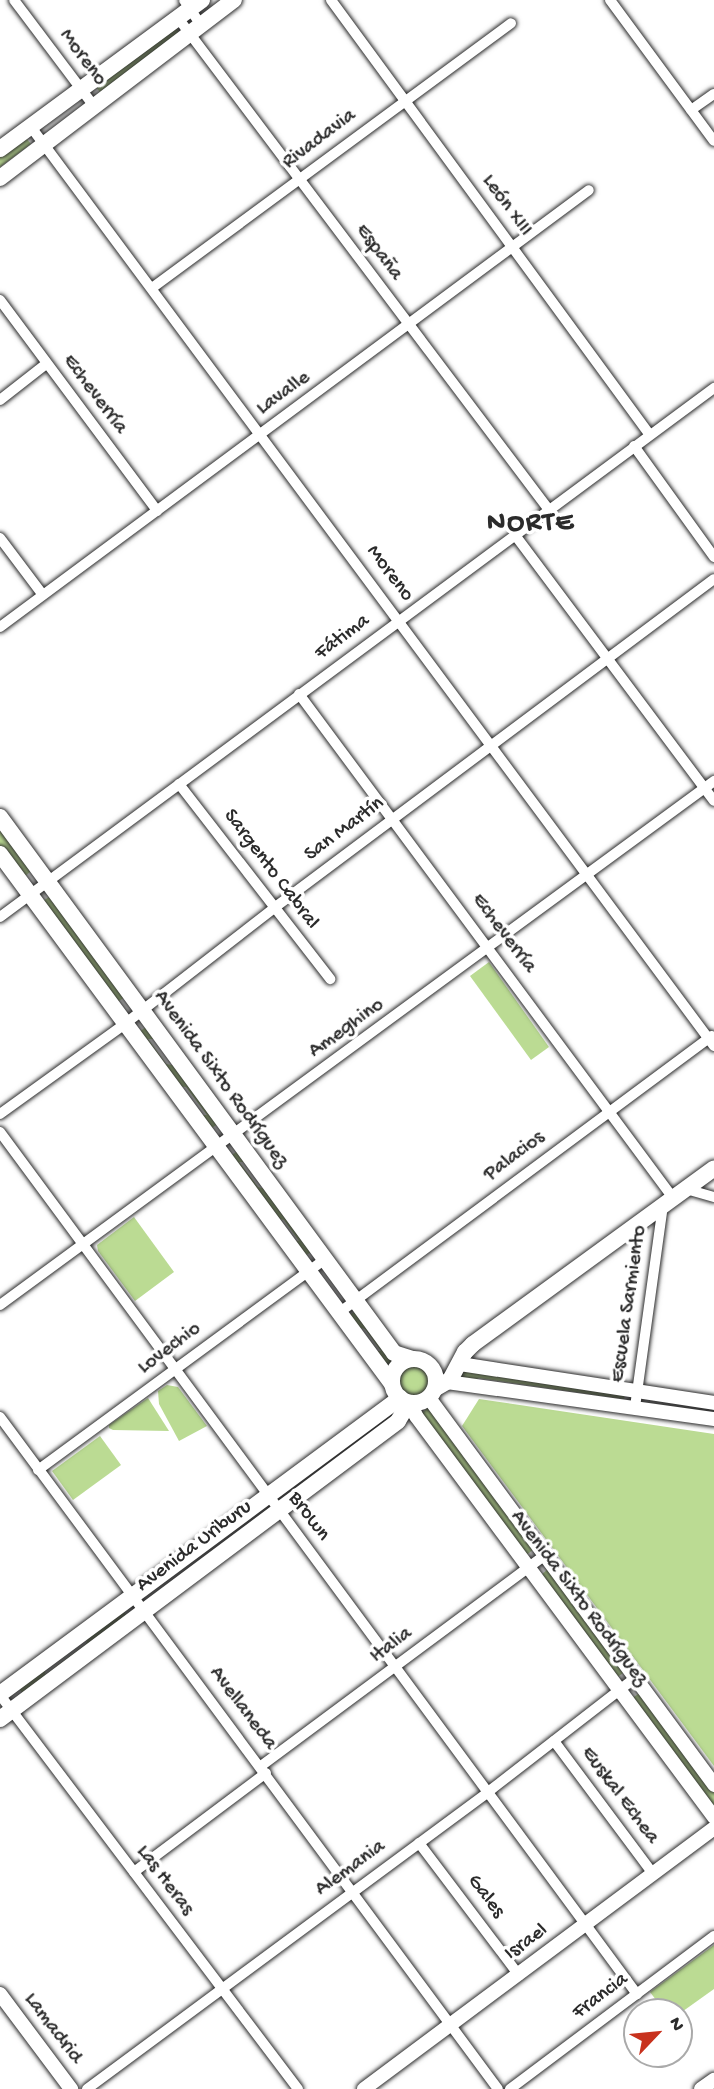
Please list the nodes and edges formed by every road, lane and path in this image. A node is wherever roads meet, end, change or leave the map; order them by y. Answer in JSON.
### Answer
{"nodes":[{"id":1,"x":14,"y":0,"type":"edge"},
{"id":2,"x":234,"y":0,"type":"edge"},
{"id":3,"x":331,"y":0,"type":"edge"},
{"id":4,"x":610,"y":0,"type":"edge"},
{"id":5,"x":188,"y":7,"type":"edge"},
{"id":6,"x":511,"y":23,"type":"dead end"},
{"id":7,"x":196,"y":29,"type":"junction"},
{"id":8,"x":81,"y":89,"type":"junction"},
{"id":9,"x":714,"y":94,"type":"edge"},
{"id":10,"x":405,"y":100,"type":"junction"},
{"id":11,"x":94,"y":106,"type":"junction"},
{"id":12,"x":691,"y":110,"type":"junction"},
{"id":13,"x":31,"y":127,"type":"junction"},
{"id":14,"x":714,"y":141,"type":"edge"},
{"id":15,"x":44,"y":145,"type":"junction"},
{"id":16,"x":0,"y":149,"type":"edge"},
{"id":17,"x":0,"y":178,"type":"edge"},
{"id":18,"x":300,"y":180,"type":"junction"},
{"id":19,"x":589,"y":190,"type":"dead end"},
{"id":20,"x":513,"y":248,"type":"junction"},
{"id":21,"x":152,"y":288,"type":"junction"},
{"id":22,"x":0,"y":300,"type":"edge"},
{"id":23,"x":409,"y":326,"type":"junction"},
{"id":24,"x":46,"y":364,"type":"junction"},
{"id":25,"x":714,"y":388,"type":"edge"},
{"id":26,"x":0,"y":400,"type":"edge"},
{"id":27,"x":261,"y":434,"type":"junction"},
{"id":28,"x":650,"y":435,"type":"junction"},
{"id":29,"x":634,"y":446,"type":"junction"},
{"id":30,"x":549,"y":510,"type":"junction"},
{"id":31,"x":157,"y":511,"type":"junction"},
{"id":32,"x":516,"y":535,"type":"junction"},
{"id":33,"x":0,"y":538,"type":"edge"},
{"id":34,"x":714,"y":557,"type":"edge"},
{"id":35,"x":714,"y":579,"type":"edge"},
{"id":36,"x":43,"y":595,"type":"junction"},
{"id":37,"x":399,"y":620,"type":"junction"},
{"id":38,"x":0,"y":627,"type":"edge"},
{"id":39,"x":608,"y":658,"type":"junction"},
{"id":40,"x":299,"y":694,"type":"junction"},
{"id":41,"x":491,"y":746,"type":"junction"},
{"id":42,"x":714,"y":780,"type":"edge"},
{"id":43,"x":179,"y":784,"type":"junction"},
{"id":44,"x":704,"y":788,"type":"junction"},
{"id":45,"x":714,"y":801,"type":"edge"},
{"id":46,"x":0,"y":817,"type":"edge"},
{"id":47,"x":392,"y":820,"type":"junction"},
{"id":48,"x":0,"y":854,"type":"edge"},
{"id":49,"x":587,"y":874,"type":"junction"},
{"id":50,"x":47,"y":881,"type":"junction"},
{"id":51,"x":30,"y":895,"type":"junction"},
{"id":52,"x":274,"y":908,"type":"junction"},
{"id":53,"x":0,"y":917,"type":"edge"},
{"id":54,"x":489,"y":948,"type":"junction"},
{"id":55,"x":330,"y":979,"type":"dead end"},
{"id":56,"x":143,"y":1009,"type":"junction"},
{"id":57,"x":126,"y":1023,"type":"junction"},
{"id":58,"x":712,"y":1040,"type":"edge"},
{"id":59,"x":611,"y":1110,"type":"junction"},
{"id":60,"x":0,"y":1114,"type":"edge"},
{"id":61,"x":0,"y":1132,"type":"edge"},
{"id":62,"x":234,"y":1135,"type":"junction"},
{"id":63,"x":217,"y":1147,"type":"junction"},
{"id":64,"x":714,"y":1168,"type":"edge"},
{"id":65,"x":714,"y":1197,"type":"edge"},
{"id":66,"x":674,"y":1198,"type":"junction"},
{"id":67,"x":83,"y":1243,"type":"junction"},
{"id":68,"x":325,"y":1259,"type":"junction"},
{"id":69,"x":308,"y":1270,"type":"junction"},
{"id":70,"x":356,"y":1300,"type":"junction"},
{"id":71,"x":0,"y":1305,"type":"edge"},
{"id":72,"x":340,"y":1312,"type":"junction"},
{"id":73,"x":415,"y":1359,"type":"junction"},
{"id":74,"x":460,"y":1364,"type":"junction"},
{"id":75,"x":177,"y":1368,"type":"junction"},
{"id":76,"x":437,"y":1390,"type":"junction"},
{"id":77,"x":638,"y":1391,"type":"junction"},
{"id":78,"x":403,"y":1397,"type":"junction"},
{"id":79,"x":714,"y":1403,"type":"edge"},
{"id":80,"x":635,"y":1408,"type":"junction"},
{"id":81,"x":0,"y":1417,"type":"edge"},
{"id":82,"x":714,"y":1419,"type":"edge"},
{"id":83,"x":38,"y":1469,"type":"junction"},
{"id":84,"x":267,"y":1496,"type":"junction"},
{"id":85,"x":279,"y":1510,"type":"junction"},
{"id":86,"x":544,"y":1556,"type":"junction"},
{"id":87,"x":529,"y":1567,"type":"junction"},
{"id":88,"x":132,"y":1595,"type":"junction"},
{"id":89,"x":144,"y":1612,"type":"junction"},
{"id":90,"x":396,"y":1667,"type":"junction"},
{"id":91,"x":635,"y":1678,"type":"junction"},
{"id":92,"x":620,"y":1690,"type":"junction"},
{"id":93,"x":0,"y":1695,"type":"edge"},
{"id":94,"x":6,"y":1715,"type":"edge"},
{"id":95,"x":554,"y":1741,"type":"junction"},
{"id":96,"x":264,"y":1770,"type":"junction"},
{"id":97,"x":714,"y":1785,"type":"edge"},
{"id":98,"x":488,"y":1792,"type":"junction"},
{"id":99,"x":714,"y":1817,"type":"edge"},
{"id":100,"x":714,"y":1828,"type":"edge"},
{"id":101,"x":419,"y":1843,"type":"junction"},
{"id":102,"x":134,"y":1872,"type":"junction"},
{"id":103,"x":653,"y":1874,"type":"junction"},
{"id":104,"x":352,"y":1892,"type":"junction"},
{"id":105,"x":586,"y":1926,"type":"junction"},
{"id":106,"x":714,"y":1936,"type":"edge"},
{"id":107,"x":519,"y":1975,"type":"junction"},
{"id":108,"x":221,"y":1989,"type":"junction"},
{"id":109,"x":0,"y":1994,"type":"edge"},
{"id":110,"x":637,"y":1994,"type":"junction"},
{"id":111,"x":451,"y":2025,"type":"junction"},
{"id":112,"x":714,"y":2080,"type":"edge"},
{"id":113,"x":71,"y":2089,"type":"edge"},
{"id":114,"x":87,"y":2089,"type":"edge"},
{"id":115,"x":298,"y":2089,"type":"edge"},
{"id":116,"x":364,"y":2089,"type":"edge"},
{"id":117,"x":498,"y":2089,"type":"edge"},
{"id":118,"x":510,"y":2089,"type":"edge"},
{"id":119,"x":701,"y":2089,"type":"edge"}],
"edges":[{"from":1,"to":8,"type":"street","name":"Moreno"},
{"from":2,"to":7,"type":"main road"},
{"from":3,"to":10,"type":"street","name":"León XIII"},
{"from":4,"to":12,"type":"street"},
{"from":5,"to":7,"type":"street","name":"España"},
{"from":5,"to":8,"type":"main road"},
{"from":6,"to":10,"type":"street","name":"Rivadavia"},
{"from":7,"to":11,"type":"main road"},
{"from":7,"to":18,"type":"street","name":"España"},
{"from":8,"to":11,"type":"street","name":"Moreno"},
{"from":8,"to":13,"type":"main road"},
{"from":9,"to":12,"type":"street"},
{"from":10,"to":18,"type":"street","name":"Rivadavia"},
{"from":10,"to":20,"type":"street","name":"León XIII"},
{"from":11,"to":15,"type":"main road"},
{"from":12,"to":14,"type":"street"},
{"from":13,"to":15,"type":"street","name":"Moreno"},
{"from":13,"to":16,"type":"main road"},
{"from":15,"to":17,"type":"main road"},
{"from":15,"to":21,"type":"street","name":"Moreno"},
{"from":18,"to":21,"type":"street","name":"Rivadavia"},
{"from":18,"to":23,"type":"street","name":"España"},
{"from":19,"to":20,"type":"street","name":"Lavalle"},
{"from":20,"to":23,"type":"street","name":"Lavalle"},
{"from":20,"to":28,"type":"street","name":"León XIII"},
{"from":21,"to":27,"type":"street","name":"Moreno"},
{"from":22,"to":24,"type":"street","name":"Echeverría"},
{"from":23,"to":27,"type":"street","name":"Lavalle"},
{"from":23,"to":30,"type":"street","name":"España"},
{"from":24,"to":26,"type":"street"},
{"from":24,"to":31,"type":"street","name":"Echeverría"},
{"from":25,"to":28,"type":"street","name":"Fátima"},
{"from":27,"to":31,"type":"street","name":"Lavalle"},
{"from":27,"to":37,"type":"street","name":"Moreno"},
{"from":28,"to":29,"type":"street","name":"Fátima"},
{"from":29,"to":30,"type":"street","name":"Fátima"},
{"from":29,"to":34,"type":"street"},
{"from":30,"to":32,"type":"street","name":"Fátima"},
{"from":31,"to":36,"type":"street","name":"Lavalle"},
{"from":32,"to":37,"type":"street","name":"Fátima"},
{"from":32,"to":39,"type":"street"},
{"from":33,"to":36,"type":"street"},
{"from":35,"to":39,"type":"street","name":"San Martín"},
{"from":36,"to":38,"type":"street","name":"Lavalle"},
{"from":37,"to":40,"type":"street","name":"Fátima"},
{"from":37,"to":41,"type":"street","name":"Moreno"},
{"from":39,"to":41,"type":"street","name":"San Martín"},
{"from":39,"to":44,"type":"street"},
{"from":40,"to":43,"type":"street","name":"Fátima"},
{"from":40,"to":47,"type":"street","name":"Echeverría"},
{"from":41,"to":47,"type":"street","name":"San Martín"},
{"from":41,"to":49,"type":"street","name":"Moreno"},
{"from":42,"to":44,"type":"street","name":"Ameghino"},
{"from":43,"to":50,"type":"street","name":"Fátima"},
{"from":43,"to":52,"type":"street","name":"Sargento Cabral"},
{"from":44,"to":45,"type":"street"},
{"from":44,"to":49,"type":"street","name":"Ameghino"},
{"from":46,"to":50,"type":"main road","name":"Avenida Sixto Rodríguez"},
{"from":47,"to":52,"type":"street","name":"San Martín"},
{"from":47,"to":54,"type":"street","name":"Echeverría"},
{"from":48,"to":51,"type":"main road","name":"Avenida Sixto Rodríguez"},
{"from":49,"to":54,"type":"street","name":"Ameghino"},
{"from":49,"to":58,"type":"street","name":"Moreno"},
{"from":50,"to":51,"type":"street","name":"Fátima"},
{"from":50,"to":56,"type":"main road","name":"Avenida Sixto Rodríguez"},
{"from":51,"to":53,"type":"street","name":"Fátima"},
{"from":51,"to":57,"type":"main road","name":"Avenida Sixto Rodríguez"},
{"from":52,"to":55,"type":"street","name":"Sargento Cabral"},
{"from":52,"to":56,"type":"street","name":"San Martín"},
{"from":54,"to":59,"type":"street","name":"Echeverría"},
{"from":54,"to":62,"type":"street","name":"Ameghino"},
{"from":56,"to":57,"type":"street","name":"San Martín"},
{"from":56,"to":62,"type":"main road","name":"Avenida Sixto Rodríguez"},
{"from":57,"to":60,"type":"street","name":"San Martín"},
{"from":57,"to":63,"type":"main road","name":"Avenida Sixto Rodríguez"},
{"from":58,"to":59,"type":"street","name":"Palacios"},
{"from":59,"to":66,"type":"street","name":"Echeverría"},
{"from":59,"to":70,"type":"street","name":"Palacios"},
{"from":61,"to":67,"type":"street","name":"Brown"},
{"from":62,"to":63,"type":"street","name":"Ameghino"},
{"from":62,"to":68,"type":"main road","name":"Avenida Sixto Rodríguez"},
{"from":63,"to":67,"type":"street","name":"Ameghino"},
{"from":63,"to":69,"type":"main road","name":"Avenida Sixto Rodríguez"},
{"from":64,"to":66,"type":"main road"},
{"from":65,"to":66,"type":"street"},
{"from":66,"to":74,"type":"main road"},
{"from":66,"to":77,"type":"street","name":"Escuela Sarmiento"},
{"from":67,"to":71,"type":"street","name":"Ameghino"},
{"from":67,"to":75,"type":"street","name":"Brown"},
{"from":68,"to":69,"type":"street","name":"Lovechio"},
{"from":68,"to":70,"type":"main road","name":"Avenida Sixto Rodríguez"},
{"from":69,"to":72,"type":"main road","name":"Avenida Sixto Rodríguez"},
{"from":69,"to":75,"type":"street","name":"Lovechio"},
{"from":70,"to":72,"type":"street","name":"Palacios"},
{"from":70,"to":73,"type":"main road","name":"Avenida Sixto Rodríguez"},
{"from":72,"to":78,"type":"main road","name":"Avenida Sixto Rodríguez"},
{"from":73,"to":74,"type":"main road"},
{"from":73,"to":76,"type":"main road"},
{"from":73,"to":78,"type":"main road"},
{"from":74,"to":76,"type":"main road"},
{"from":74,"to":77,"type":"street"},
{"from":75,"to":83,"type":"street","name":"Lovechio"},
{"from":75,"to":84,"type":"street","name":"Brown"},
{"from":76,"to":78,"type":"main road"},
{"from":76,"to":80,"type":"street"},
{"from":76,"to":86,"type":"street","name":"Avenida Sixto Rodríguez"},
{"from":77,"to":79,"type":"street"},
{"from":77,"to":80,"type":"street","name":"Escuela Sarmiento"},
{"from":78,"to":84,"type":"main road","name":"Avenida Uriburu"},
{"from":78,"to":85,"type":"main road","name":"Avenida Uriburu"},
{"from":78,"to":87,"type":"street","name":"Avenida Sixto Rodríguez"},
{"from":80,"to":82,"type":"street"},
{"from":81,"to":83,"type":"street","name":"Avellaneda"},
{"from":83,"to":88,"type":"street","name":"Avellaneda"},
{"from":84,"to":85,"type":"street","name":"Brown"},
{"from":84,"to":88,"type":"main road","name":"Avenida Uriburu"},
{"from":85,"to":89,"type":"main road","name":"Avenida Uriburu"},
{"from":85,"to":90,"type":"street","name":"Brown"},
{"from":86,"to":87,"type":"street","name":"Italia"},
{"from":86,"to":91,"type":"street","name":"Avenida Sixto Rodríguez"},
{"from":87,"to":90,"type":"street","name":"Italia"},
{"from":87,"to":92,"type":"street","name":"Avenida Sixto Rodríguez"},
{"from":88,"to":89,"type":"street","name":"Avellaneda"},
{"from":88,"to":93,"type":"main road","name":"Avenida Uriburu"},
{"from":89,"to":94,"type":"main road","name":"Avenida Uriburu"},
{"from":89,"to":96,"type":"street","name":"Avellaneda"},
{"from":90,"to":96,"type":"street","name":"Italia"},
{"from":90,"to":98,"type":"street","name":"Brown"},
{"from":91,"to":92,"type":"street","name":"Alemania"},
{"from":91,"to":97,"type":"street","name":"Avenida Sixto Rodríguez"},
{"from":92,"to":95,"type":"street","name":"Alemania"},
{"from":92,"to":99,"type":"street","name":"Avenida Sixto Rodríguez"},
{"from":93,"to":94,"type":"street","name":"Las Heras"},
{"from":94,"to":102,"type":"street","name":"Las Heras"},
{"from":95,"to":98,"type":"street","name":"Alemania"},
{"from":95,"to":103,"type":"street","name":"Euskal Echea"},
{"from":96,"to":102,"type":"street","name":"Italia"},
{"from":96,"to":104,"type":"street","name":"Avellaneda"},
{"from":98,"to":101,"type":"street","name":"Alemania"},
{"from":98,"to":105,"type":"street","name":"Brown"},
{"from":100,"to":103,"type":"street","name":"Israel"},
{"from":101,"to":104,"type":"street","name":"Alemania"},
{"from":101,"to":107,"type":"street","name":"Gales"},
{"from":102,"to":108,"type":"street","name":"Las Heras"},
{"from":103,"to":105,"type":"street","name":"Israel"},
{"from":104,"to":108,"type":"street","name":"Alemania"},
{"from":104,"to":111,"type":"street","name":"Avellaneda"},
{"from":105,"to":107,"type":"street","name":"Israel"},
{"from":105,"to":110,"type":"street","name":"Brown"},
{"from":106,"to":110,"type":"street","name":"Francia"},
{"from":107,"to":111,"type":"street","name":"Israel"},
{"from":108,"to":114,"type":"street","name":"Alemania"},
{"from":108,"to":115,"type":"street","name":"Las Heras"},
{"from":109,"to":113,"type":"street","name":"Lamadrid"},
{"from":110,"to":118,"type":"street","name":"Francia"},
{"from":111,"to":116,"type":"street","name":"Israel"},
{"from":111,"to":117,"type":"street","name":"Avellaneda"},
{"from":112,"to":119,"type":"street"}]}
